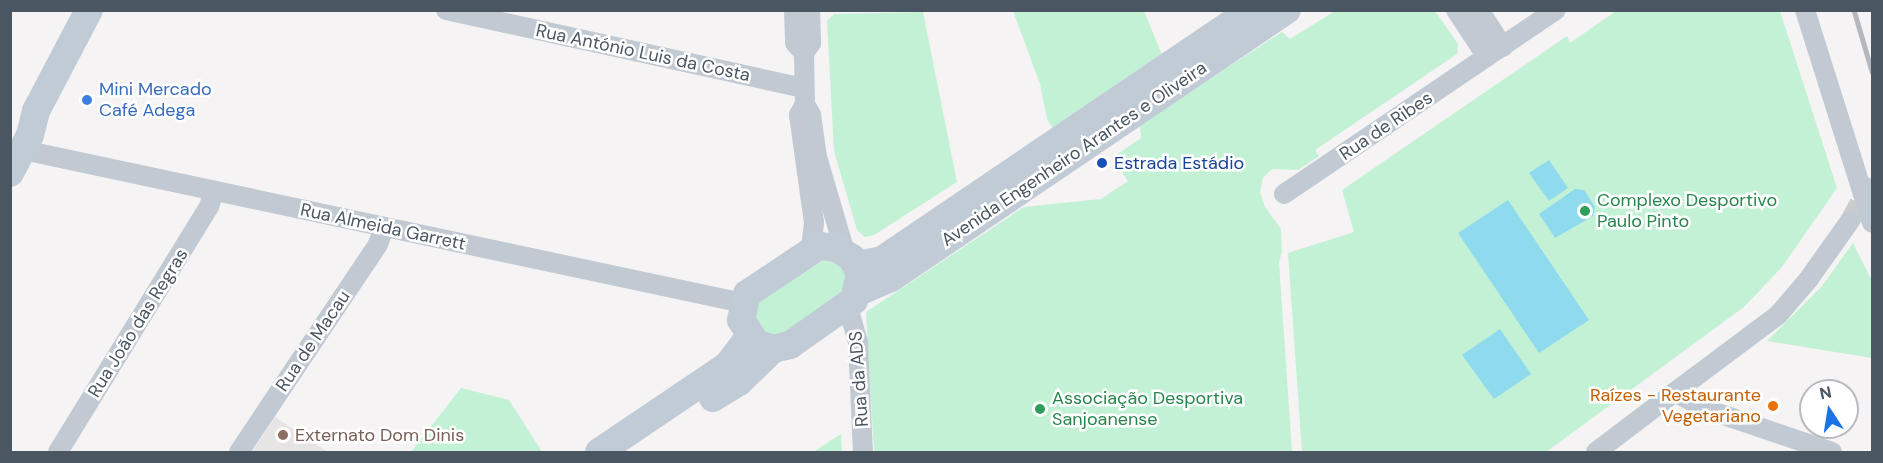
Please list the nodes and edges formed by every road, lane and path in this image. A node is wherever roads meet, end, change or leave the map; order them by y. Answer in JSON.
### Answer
{"nodes":[{"id":1,"x":89,"y":10,"type":"edge"},
{"id":2,"x":105,"y":10,"type":"edge"},
{"id":3,"x":446,"y":10,"type":"edge"},
{"id":4,"x":794,"y":10,"type":"edge"},
{"id":5,"x":810,"y":10,"type":"edge"},
{"id":6,"x":1251,"y":10,"type":"edge"},
{"id":7,"x":1287,"y":10,"type":"edge"},
{"id":8,"x":1456,"y":10,"type":"edge"},
{"id":9,"x":1479,"y":10,"type":"edge"},
{"id":10,"x":1556,"y":10,"type":"edge"},
{"id":11,"x":1805,"y":10,"type":"edge"},
{"id":12,"x":1495,"y":52,"type":"junction"},
{"id":13,"x":804,"y":53,"type":"junction"},
{"id":14,"x":805,"y":96,"type":"junction"},
{"id":15,"x":21,"y":153,"type":"edge"},
{"id":16,"x":214,"y":191,"type":"junction"},
{"id":17,"x":1284,"y":194,"type":"dead end"},
{"id":18,"x":1850,"y":221,"type":"tunnel mouth"},
{"id":19,"x":1872,"y":223,"type":"edge"},
{"id":20,"x":384,"y":228,"type":"junction"},
{"id":21,"x":811,"y":249,"type":"junction"},
{"id":22,"x":852,"y":279,"type":"junction"},
{"id":23,"x":743,"y":303,"type":"junction"},
{"id":24,"x":761,"y":343,"type":"junction"},
{"id":25,"x":1675,"y":392,"type":"junction"},
{"id":26,"x":58,"y":453,"type":"edge"},
{"id":27,"x":239,"y":453,"type":"edge"},
{"id":28,"x":599,"y":453,"type":"edge"},
{"id":29,"x":632,"y":453,"type":"edge"},
{"id":30,"x":864,"y":453,"type":"edge"},
{"id":31,"x":1596,"y":453,"type":"edge"},
{"id":32,"x":1832,"y":453,"type":"edge"}],
"edges":[{"from":1,"to":15,"type":"main road"},
{"from":2,"to":15,"type":"main road"},
{"from":3,"to":14,"type":"street","name":"Rua António Luis da Costa"},
{"from":4,"to":13,"type":"street"},
{"from":5,"to":13,"type":"street"},
{"from":6,"to":22,"type":"main road","name":"Avenida Engenheiro Arantes e Oliveira"},
{"from":7,"to":22,"type":"main road","name":"Avenida Engenheiro Arantes e Oliveira"},
{"from":8,"to":12,"type":"street"},
{"from":9,"to":12,"type":"street"},
{"from":10,"to":12,"type":"street","name":"Rua de Ribes"},
{"from":11,"to":19,"type":"street"},
{"from":12,"to":17,"type":"street","name":"Rua de Ribes"},
{"from":13,"to":14,"type":"street"},
{"from":14,"to":21,"type":"street"},
{"from":14,"to":22,"type":"street","name":"Rua da ADS"},
{"from":15,"to":16,"type":"street","name":"Rua Almeida Garrett"},
{"from":16,"to":20,"type":"street","name":"Rua Almeida Garrett"},
{"from":16,"to":26,"type":"street","name":"Rua João das Regras"},
{"from":18,"to":25,"type":"street"},
{"from":20,"to":23,"type":"street","name":"Rua Almeida Garrett"},
{"from":20,"to":27,"type":"street","name":"Rua de Macau"},
{"from":21,"to":22,"type":"main road","name":"Avenida Engenheiro Arantes e Oliveira"},
{"from":21,"to":23,"type":"main road"},
{"from":22,"to":24,"type":"main road","name":"Avenida Engenheiro Arantes e Oliveira"},
{"from":22,"to":30,"type":"street","name":"Rua da ADS"},
{"from":23,"to":24,"type":"main road"},
{"from":24,"to":28,"type":"main road"},
{"from":24,"to":29,"type":"main road","name":"Avenida Engenheiro Arantes e Oliveira"},
{"from":25,"to":31,"type":"street"},
{"from":25,"to":32,"type":"street"}]}
